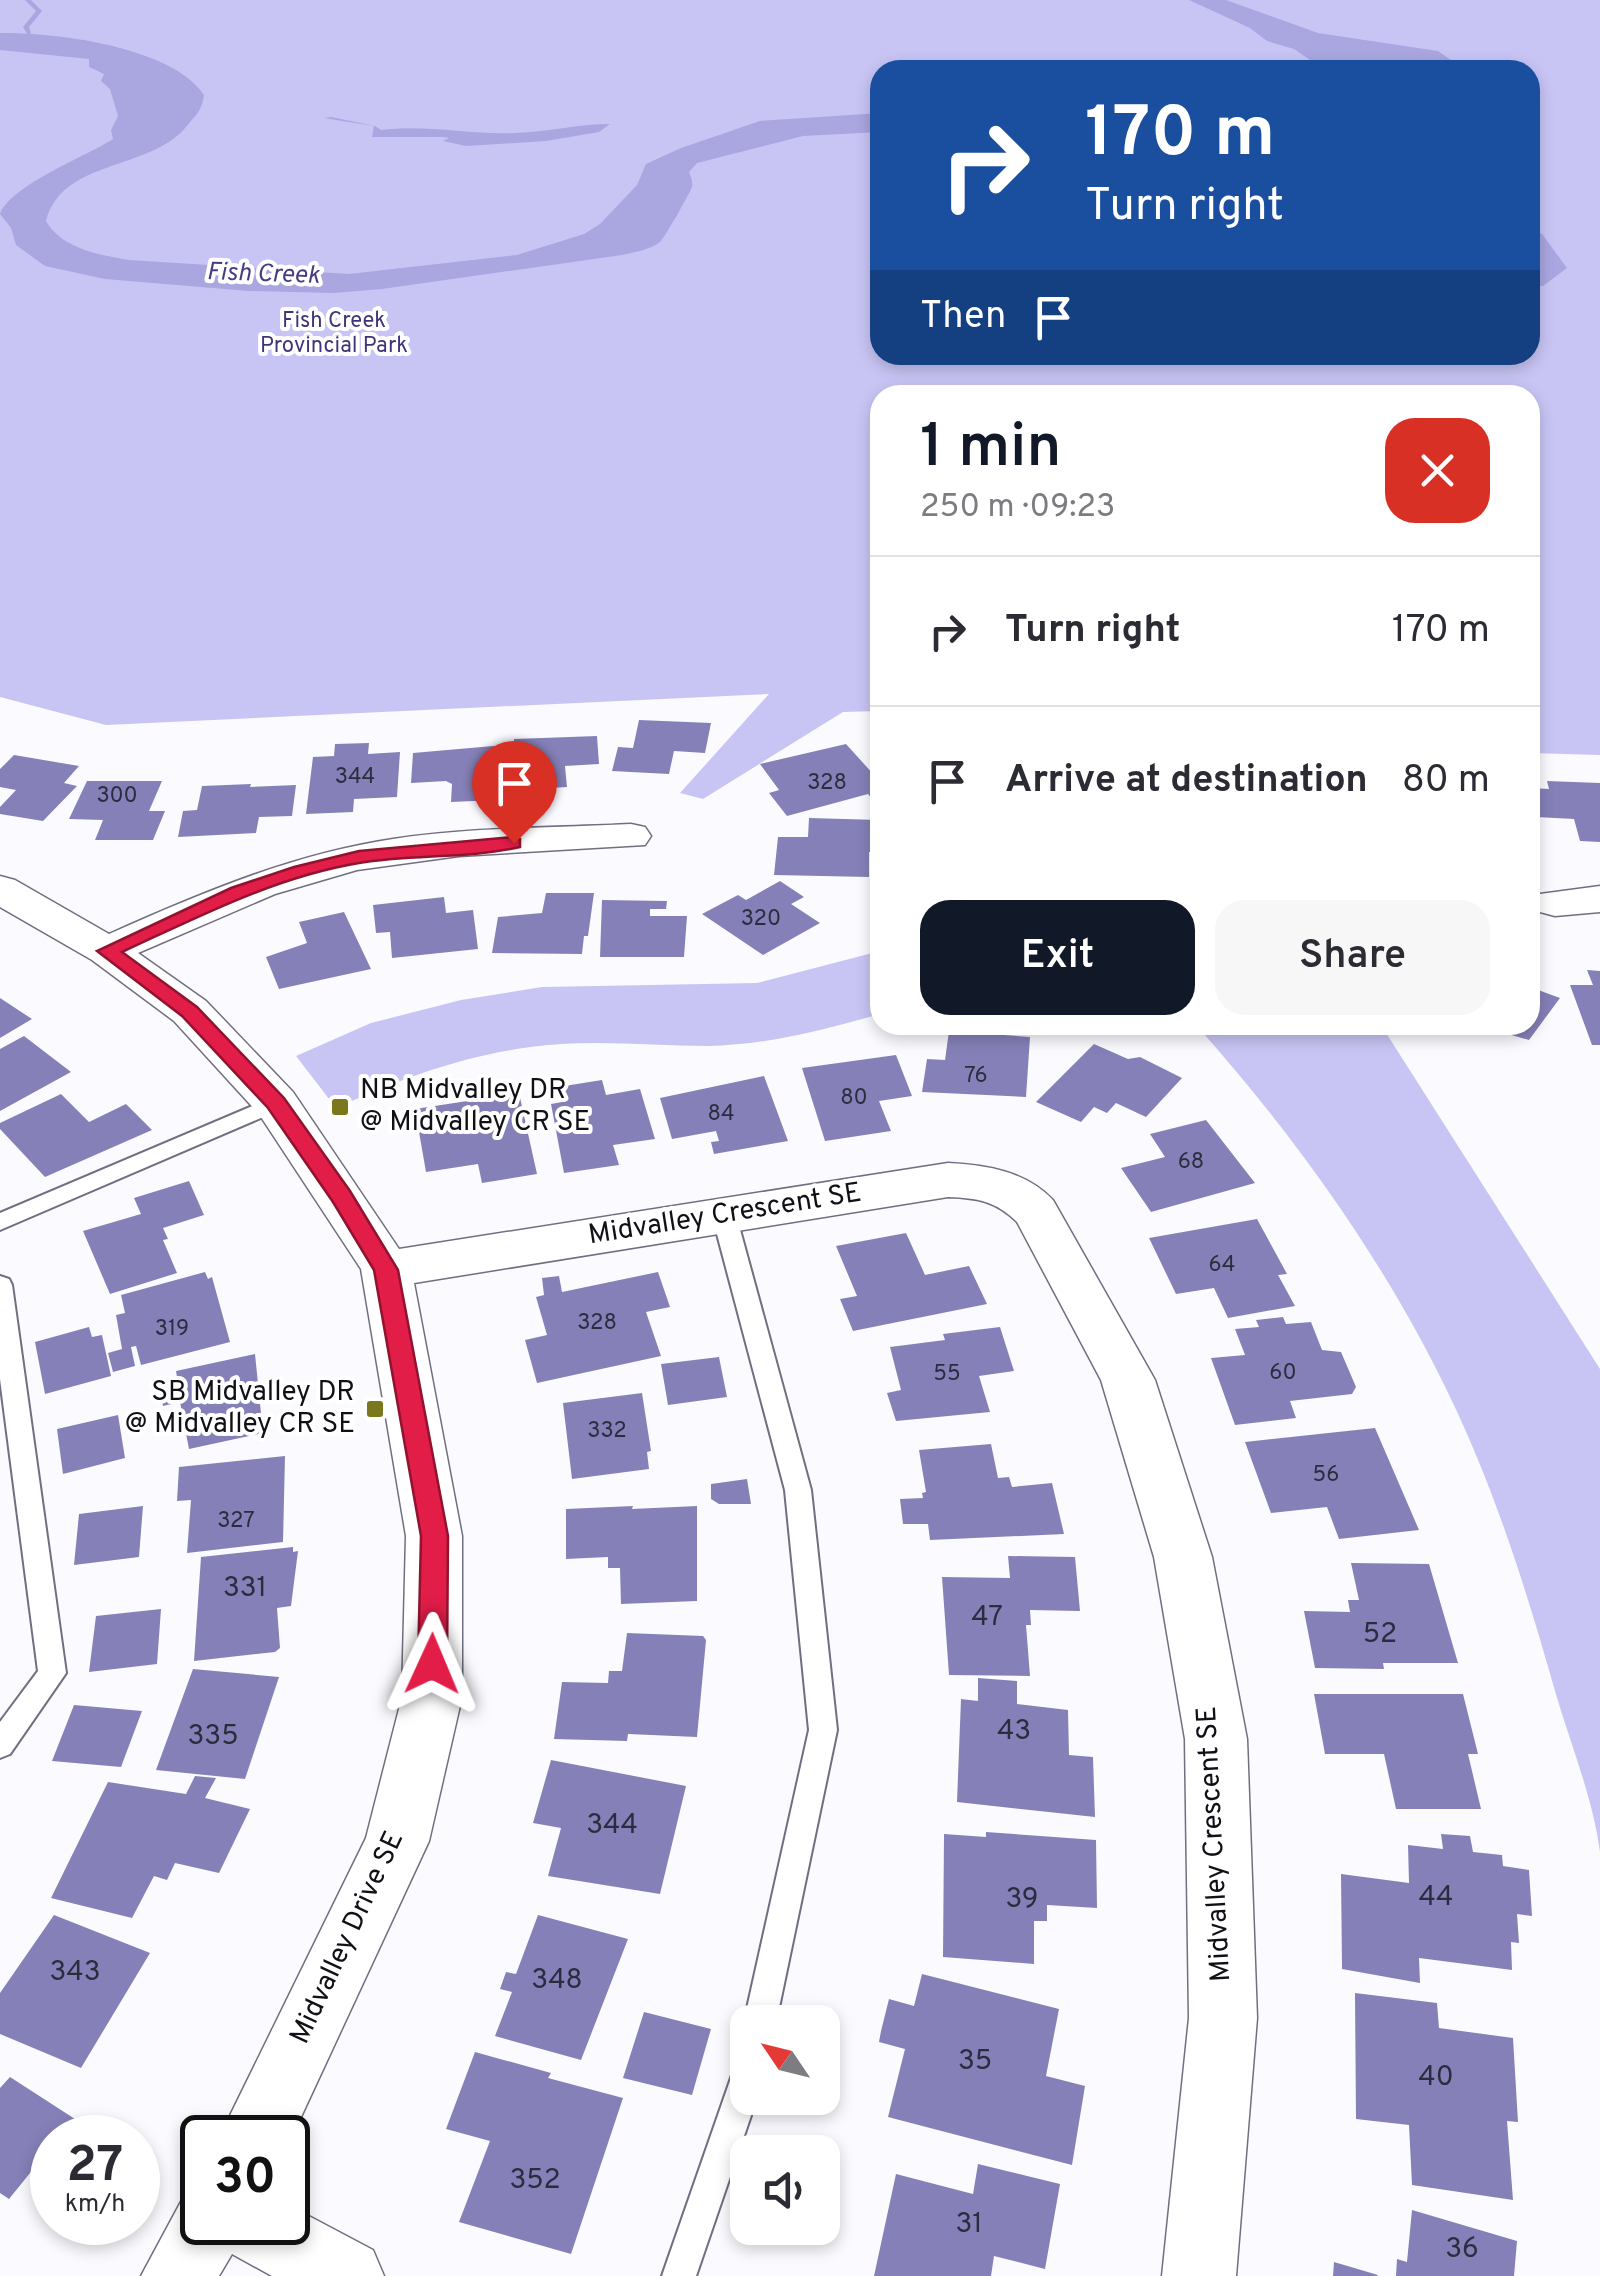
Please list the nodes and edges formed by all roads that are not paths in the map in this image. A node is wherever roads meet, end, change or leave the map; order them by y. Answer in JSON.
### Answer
{"nodes":[{"id":1,"x":630,"y":836,"type":"dead end"},
{"id":2,"x":0,"y":889,"type":"edge"},
{"id":3,"x":1600,"y":899,"type":"edge"},
{"id":4,"x":1555,"y":904,"type":"dead end"},
{"id":5,"x":107,"y":951,"type":"junction"},
{"id":6,"x":276,"y":1103,"type":"junction"},
{"id":7,"x":724,"y":1214,"type":"junction"},
{"id":8,"x":0,"y":1222,"type":"edge"},
{"id":9,"x":386,"y":1270,"type":"junction"},
{"id":10,"x":0,"y":1286,"type":"edge"},
{"id":11,"x":0,"y":1745,"type":"edge"},
{"id":12,"x":764,"y":2005,"type":"edge"},
{"id":13,"x":265,"y":2115,"type":"edge"},
{"id":14,"x":734,"y":2115,"type":"edge"},
{"id":15,"x":196,"y":2245,"type":"edge"},
{"id":16,"x":288,"y":2245,"type":"edge"},
{"id":17,"x":178,"y":2276,"type":"edge"},
{"id":18,"x":347,"y":2276,"type":"edge"},
{"id":19,"x":679,"y":2276,"type":"edge"},
{"id":20,"x":1199,"y":2276,"type":"edge"}],
"edges":[{"from":1,"to":5,"type":"street"},
{"from":2,"to":5,"type":"street","name":"Midvalley Drive SE"},
{"from":3,"to":4,"type":"street"},
{"from":5,"to":6,"type":"street","name":"Midvalley Drive SE"},
{"from":6,"to":8,"type":"lane"},
{"from":6,"to":9,"type":"street","name":"Midvalley Drive SE"},
{"from":7,"to":9,"type":"street","name":"Midvalley Crescent SE"},
{"from":7,"to":12,"type":"lane"},
{"from":7,"to":20,"type":"street","name":"Midvalley Crescent SE"},
{"from":9,"to":13,"type":"street","name":"Midvalley Drive SE"},
{"from":10,"to":11,"type":"lane"},
{"from":14,"to":19,"type":"lane"},
{"from":15,"to":17,"type":"street"},
{"from":16,"to":18,"type":"street"}]}
